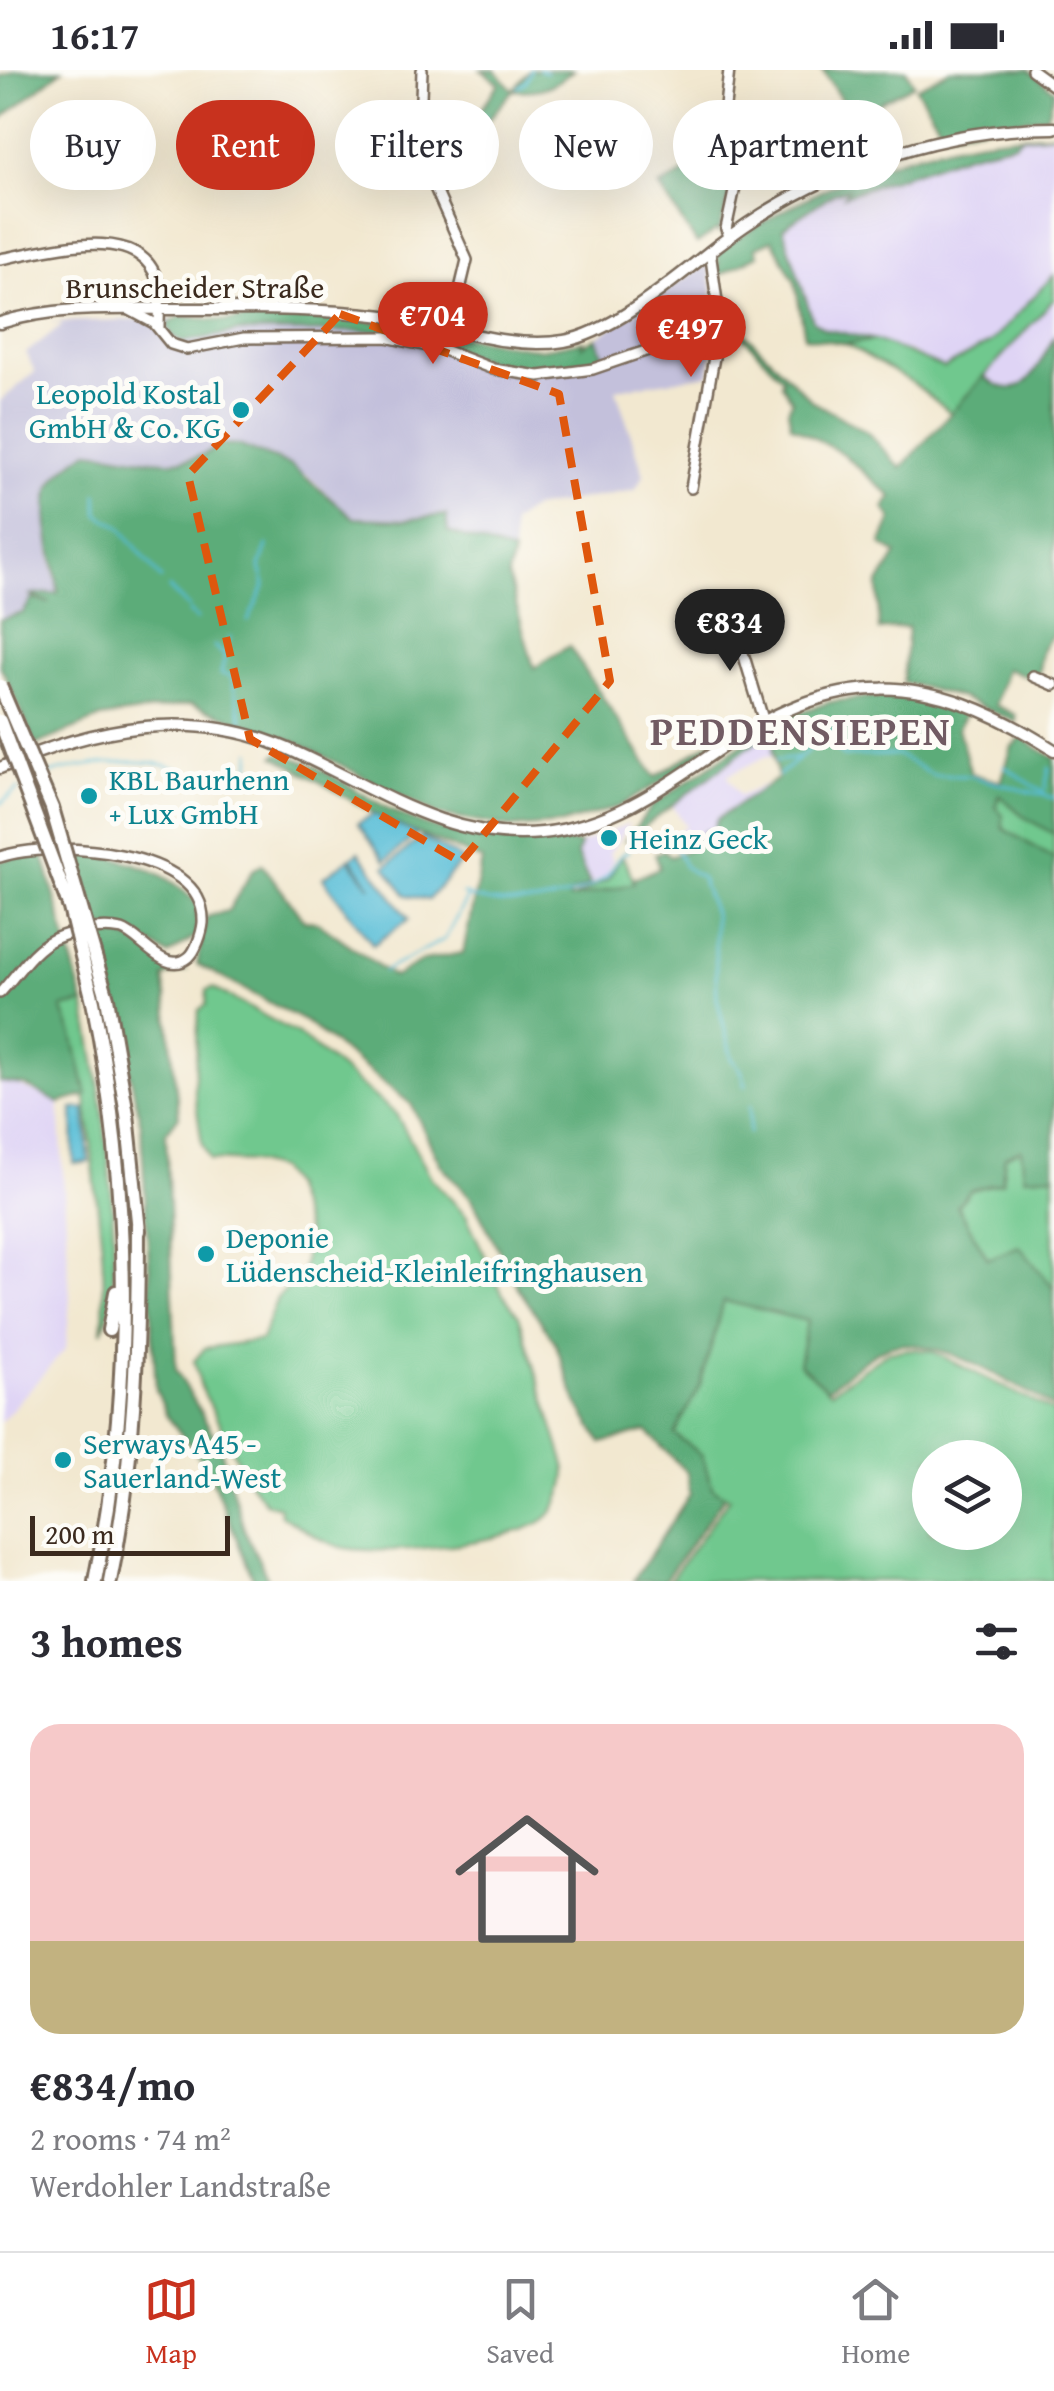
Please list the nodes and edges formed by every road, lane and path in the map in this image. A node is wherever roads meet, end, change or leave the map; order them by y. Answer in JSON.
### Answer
{"nodes":[{"id":1,"x":422,"y":70,"type":"edge"},
{"id":2,"x":729,"y":70,"type":"edge"},
{"id":3,"x":1032,"y":70,"type":"edge"},
{"id":4,"x":1054,"y":86,"type":"edge"},
{"id":5,"x":1054,"y":128,"type":"edge"},
{"id":6,"x":730,"y":236,"type":"junction"},
{"id":7,"x":710,"y":252,"type":"junction"},
{"id":8,"x":0,"y":259,"type":"edge"},
{"id":9,"x":127,"y":309,"type":"junction"},
{"id":10,"x":159,"y":309,"type":"junction"},
{"id":11,"x":0,"y":323,"type":"edge"},
{"id":12,"x":719,"y":326,"type":"junction"},
{"id":13,"x":159,"y":327,"type":"junction"},
{"id":14,"x":451,"y":327,"type":"junction"},
{"id":15,"x":691,"y":488,"type":"dead end"},
{"id":16,"x":733,"y":620,"type":"dead end"},
{"id":17,"x":1032,"y":676,"type":"dead end"},
{"id":18,"x":1054,"y":685,"type":"edge"},
{"id":19,"x":0,"y":686,"type":"edge"},
{"id":20,"x":763,"y":719,"type":"junction"},
{"id":21,"x":0,"y":722,"type":"edge"},
{"id":22,"x":1054,"y":750,"type":"edge"},
{"id":23,"x":0,"y":768,"type":"edge"},
{"id":24,"x":0,"y":857,"type":"edge"},
{"id":25,"x":0,"y":993,"type":"edge"},
{"id":26,"x":100,"y":999,"type":"junction"},
{"id":27,"x":138,"y":1224,"type":"junction"},
{"id":28,"x":122,"y":1225,"type":"junction"},
{"id":29,"x":109,"y":1330,"type":"dead end"},
{"id":30,"x":146,"y":1333,"type":"dead end"},
{"id":31,"x":95,"y":1581,"type":"edge"},
{"id":32,"x":110,"y":1581,"type":"edge"}],
"edges":[{"from":1,"to":14,"type":"street"},
{"from":2,"to":6,"type":"street"},
{"from":3,"to":4,"type":"street"},
{"from":5,"to":6,"type":"main road","name":"Brunscheider Straße"},
{"from":6,"to":7,"type":"main road","name":"Brunscheider Straße"},
{"from":7,"to":12,"type":"street"},
{"from":7,"to":14,"type":"main road","name":"Brunscheider Straße"},
{"from":8,"to":10,"type":"street"},
{"from":9,"to":10,"type":"main road","name":"Brunscheider Straße"},
{"from":9,"to":11,"type":"main road","name":"Brunscheider Straße"},
{"from":9,"to":13,"type":"street"},
{"from":10,"to":13,"type":"street"},
{"from":10,"to":14,"type":"main road","name":"Brunscheider Straße"},
{"from":12,"to":13,"type":"street"},
{"from":12,"to":15,"type":"street"},
{"from":16,"to":20,"type":"street"},
{"from":17,"to":18,"type":"street"},
{"from":19,"to":26,"type":"highway","bridge":true},
{"from":20,"to":22,"type":"main road"},
{"from":20,"to":23,"type":"main road"},
{"from":21,"to":26,"type":"highway","bridge":true},
{"from":24,"to":25,"type":"street"},
{"from":26,"to":27,"type":"highway"},
{"from":26,"to":28,"type":"highway"},
{"from":27,"to":30,"type":"highway"},
{"from":27,"to":32,"type":"highway"},
{"from":28,"to":29,"type":"highway"},
{"from":28,"to":31,"type":"highway"}]}
